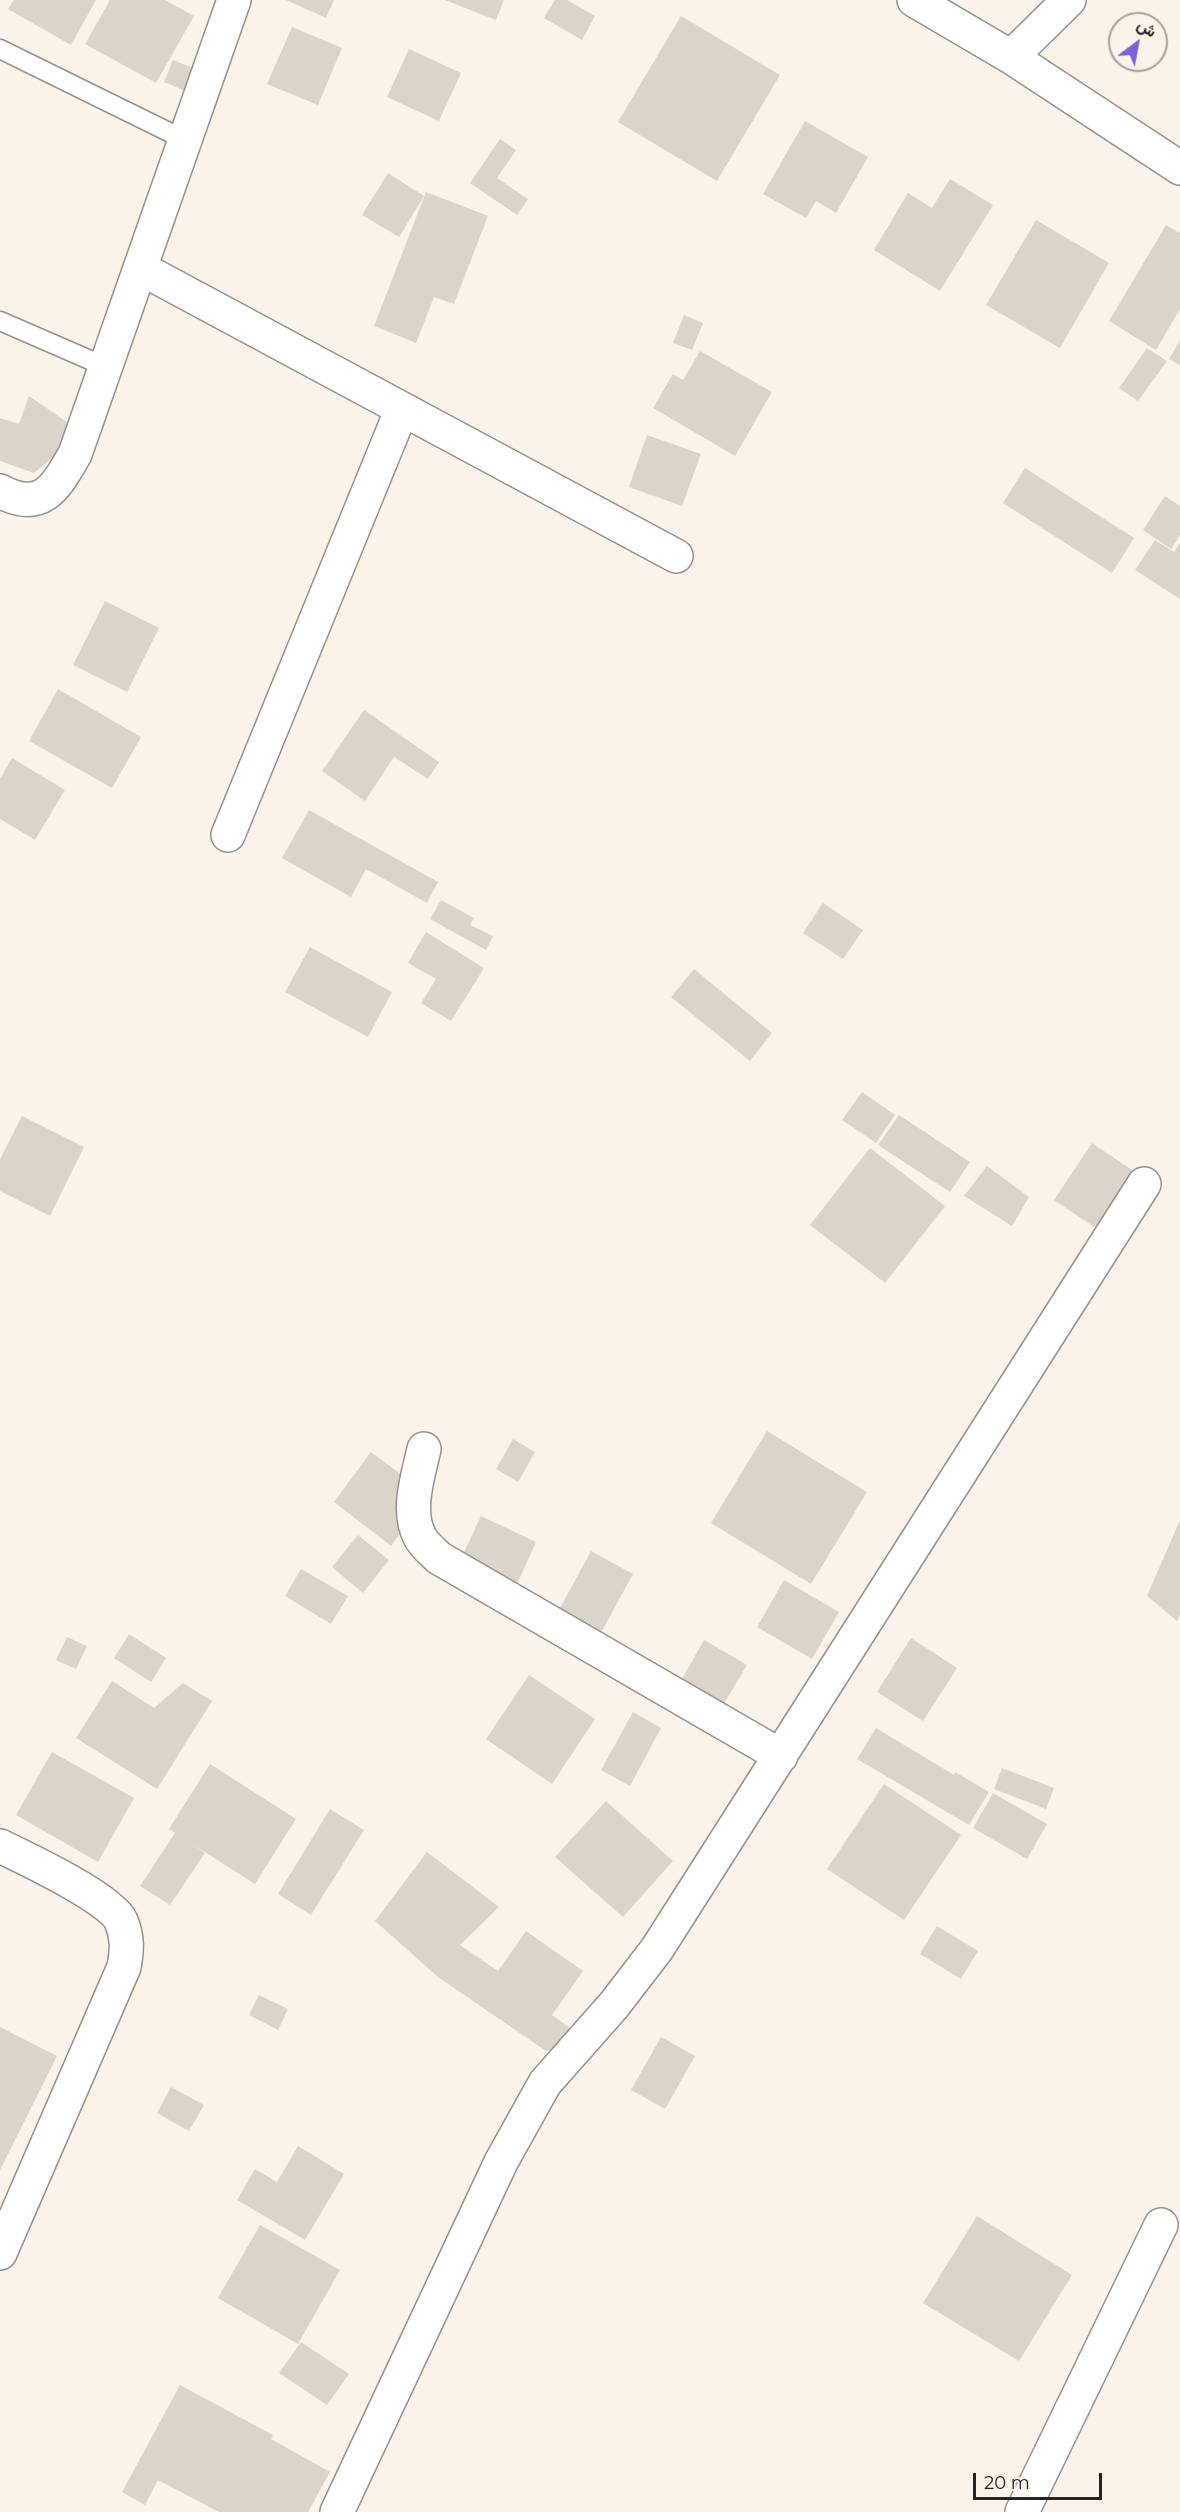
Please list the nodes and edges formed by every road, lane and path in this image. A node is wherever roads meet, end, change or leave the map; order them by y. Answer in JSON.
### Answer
{"nodes":[{"id":1,"x":234,"y":0,"type":"edge"},
{"id":2,"x":914,"y":0,"type":"edge"},
{"id":3,"x":1069,"y":0,"type":"edge"},
{"id":4,"x":0,"y":49,"type":"edge"},
{"id":5,"x":1011,"y":57,"type":"junction"},
{"id":6,"x":185,"y":140,"type":"junction"},
{"id":7,"x":1180,"y":168,"type":"edge"},
{"id":8,"x":140,"y":268,"type":"junction"},
{"id":9,"x":0,"y":321,"type":"edge"},
{"id":10,"x":106,"y":367,"type":"junction"},
{"id":11,"x":402,"y":409,"type":"junction"},
{"id":12,"x":0,"y":491,"type":"edge"},
{"id":13,"x":676,"y":556,"type":"dead end"},
{"id":14,"x":228,"y":835,"type":"dead end"},
{"id":15,"x":1144,"y":1184,"type":"dead end"},
{"id":16,"x":424,"y":1449,"type":"dead end"},
{"id":17,"x":781,"y":1756,"type":"junction"},
{"id":18,"x":0,"y":1846,"type":"edge"},
{"id":19,"x":1161,"y":2225,"type":"dead end"},
{"id":20,"x":0,"y":2253,"type":"edge"},
{"id":21,"x":337,"y":2512,"type":"edge"},
{"id":22,"x":1022,"y":2512,"type":"edge"}],
"edges":[{"from":1,"to":6,"type":"street"},
{"from":2,"to":5,"type":"street"},
{"from":3,"to":5,"type":"street"},
{"from":4,"to":6,"type":"lane"},
{"from":5,"to":7,"type":"street"},
{"from":6,"to":8,"type":"street"},
{"from":8,"to":10,"type":"street"},
{"from":8,"to":11,"type":"street"},
{"from":9,"to":10,"type":"lane"},
{"from":10,"to":12,"type":"street"},
{"from":11,"to":13,"type":"street"},
{"from":11,"to":14,"type":"street"},
{"from":15,"to":17,"type":"street"},
{"from":16,"to":17,"type":"street"},
{"from":17,"to":21,"type":"street"},
{"from":18,"to":20,"type":"street"},
{"from":19,"to":22,"type":"street"}]}
